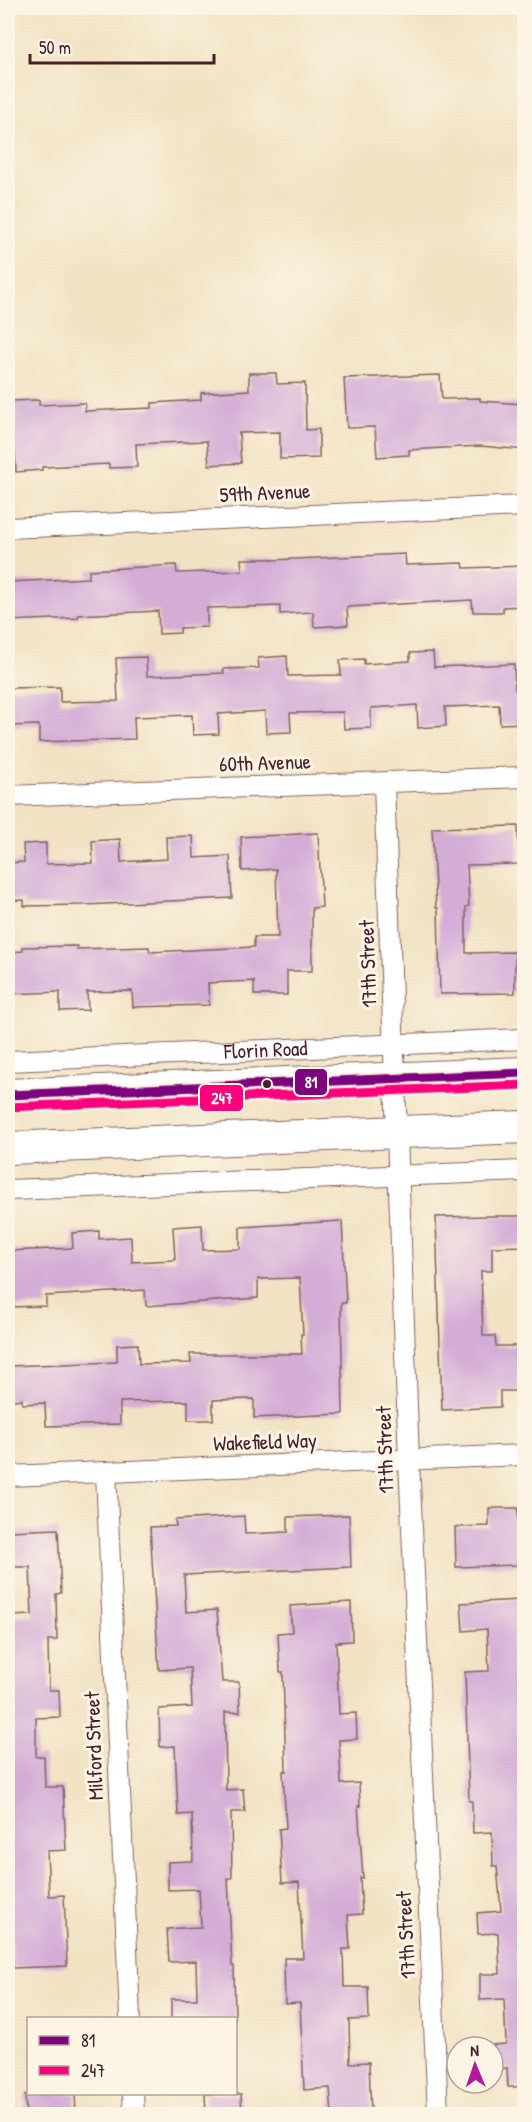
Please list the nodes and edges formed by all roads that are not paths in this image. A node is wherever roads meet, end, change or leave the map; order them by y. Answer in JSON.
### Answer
{"nodes":[{"id":1,"x":525,"y":506,"type":"edge"},
{"id":2,"x":8,"y":528,"type":"edge"},
{"id":3,"x":525,"y":777,"type":"edge"},
{"id":4,"x":384,"y":783,"type":"junction"},
{"id":5,"x":8,"y":796,"type":"edge"},
{"id":6,"x":525,"y":1039,"type":"edge"},
{"id":7,"x":395,"y":1044,"type":"junction"},
{"id":8,"x":8,"y":1060,"type":"edge"},
{"id":9,"x":525,"y":1073,"type":"edge"},
{"id":10,"x":396,"y":1078,"type":"junction"},
{"id":11,"x":8,"y":1095,"type":"edge"},
{"id":12,"x":525,"y":1127,"type":"edge"},
{"id":13,"x":398,"y":1132,"type":"junction"},
{"id":14,"x":8,"y":1148,"type":"edge"},
{"id":15,"x":525,"y":1171,"type":"edge"},
{"id":16,"x":399,"y":1176,"type":"junction"},
{"id":17,"x":8,"y":1190,"type":"edge"},
{"id":18,"x":525,"y":1455,"type":"edge"},
{"id":19,"x":409,"y":1460,"type":"junction"},
{"id":20,"x":106,"y":1472,"type":"junction"},
{"id":21,"x":8,"y":1476,"type":"edge"},
{"id":22,"x":130,"y":2017,"type":"edge"},
{"id":23,"x":133,"y":2095,"type":"edge"},
{"id":24,"x":134,"y":2115,"type":"edge"},
{"id":25,"x":438,"y":2115,"type":"edge"}],
"edges":[{"from":1,"to":2,"type":"street","name":"59th Avenue"},
{"from":3,"to":4,"type":"street","name":"60th Avenue"},
{"from":4,"to":5,"type":"street","name":"60th Avenue"},
{"from":4,"to":7,"type":"street","name":"17th Street"},
{"from":6,"to":7,"type":"street","name":"Florin Road"},
{"from":7,"to":8,"type":"street","name":"Florin Road"},
{"from":7,"to":10,"type":"street","name":"17th Street"},
{"from":9,"to":10,"type":"main road","name":"Florin Road"},
{"from":10,"to":11,"type":"main road","name":"Florin Road"},
{"from":10,"to":13,"type":"street","name":"17th Street"},
{"from":12,"to":13,"type":"main road"},
{"from":13,"to":14,"type":"main road"},
{"from":13,"to":16,"type":"street","name":"17th Street"},
{"from":15,"to":16,"type":"street"},
{"from":16,"to":17,"type":"street"},
{"from":16,"to":19,"type":"street","name":"17th Street"},
{"from":18,"to":19,"type":"street","name":"Wakefield Way"},
{"from":19,"to":20,"type":"street","name":"Wakefield Way"},
{"from":19,"to":25,"type":"street","name":"17th Street"},
{"from":20,"to":21,"type":"street","name":"Wakefield Way"},
{"from":20,"to":22,"type":"street","name":"Milford Street"},
{"from":23,"to":24,"type":"street"}]}
